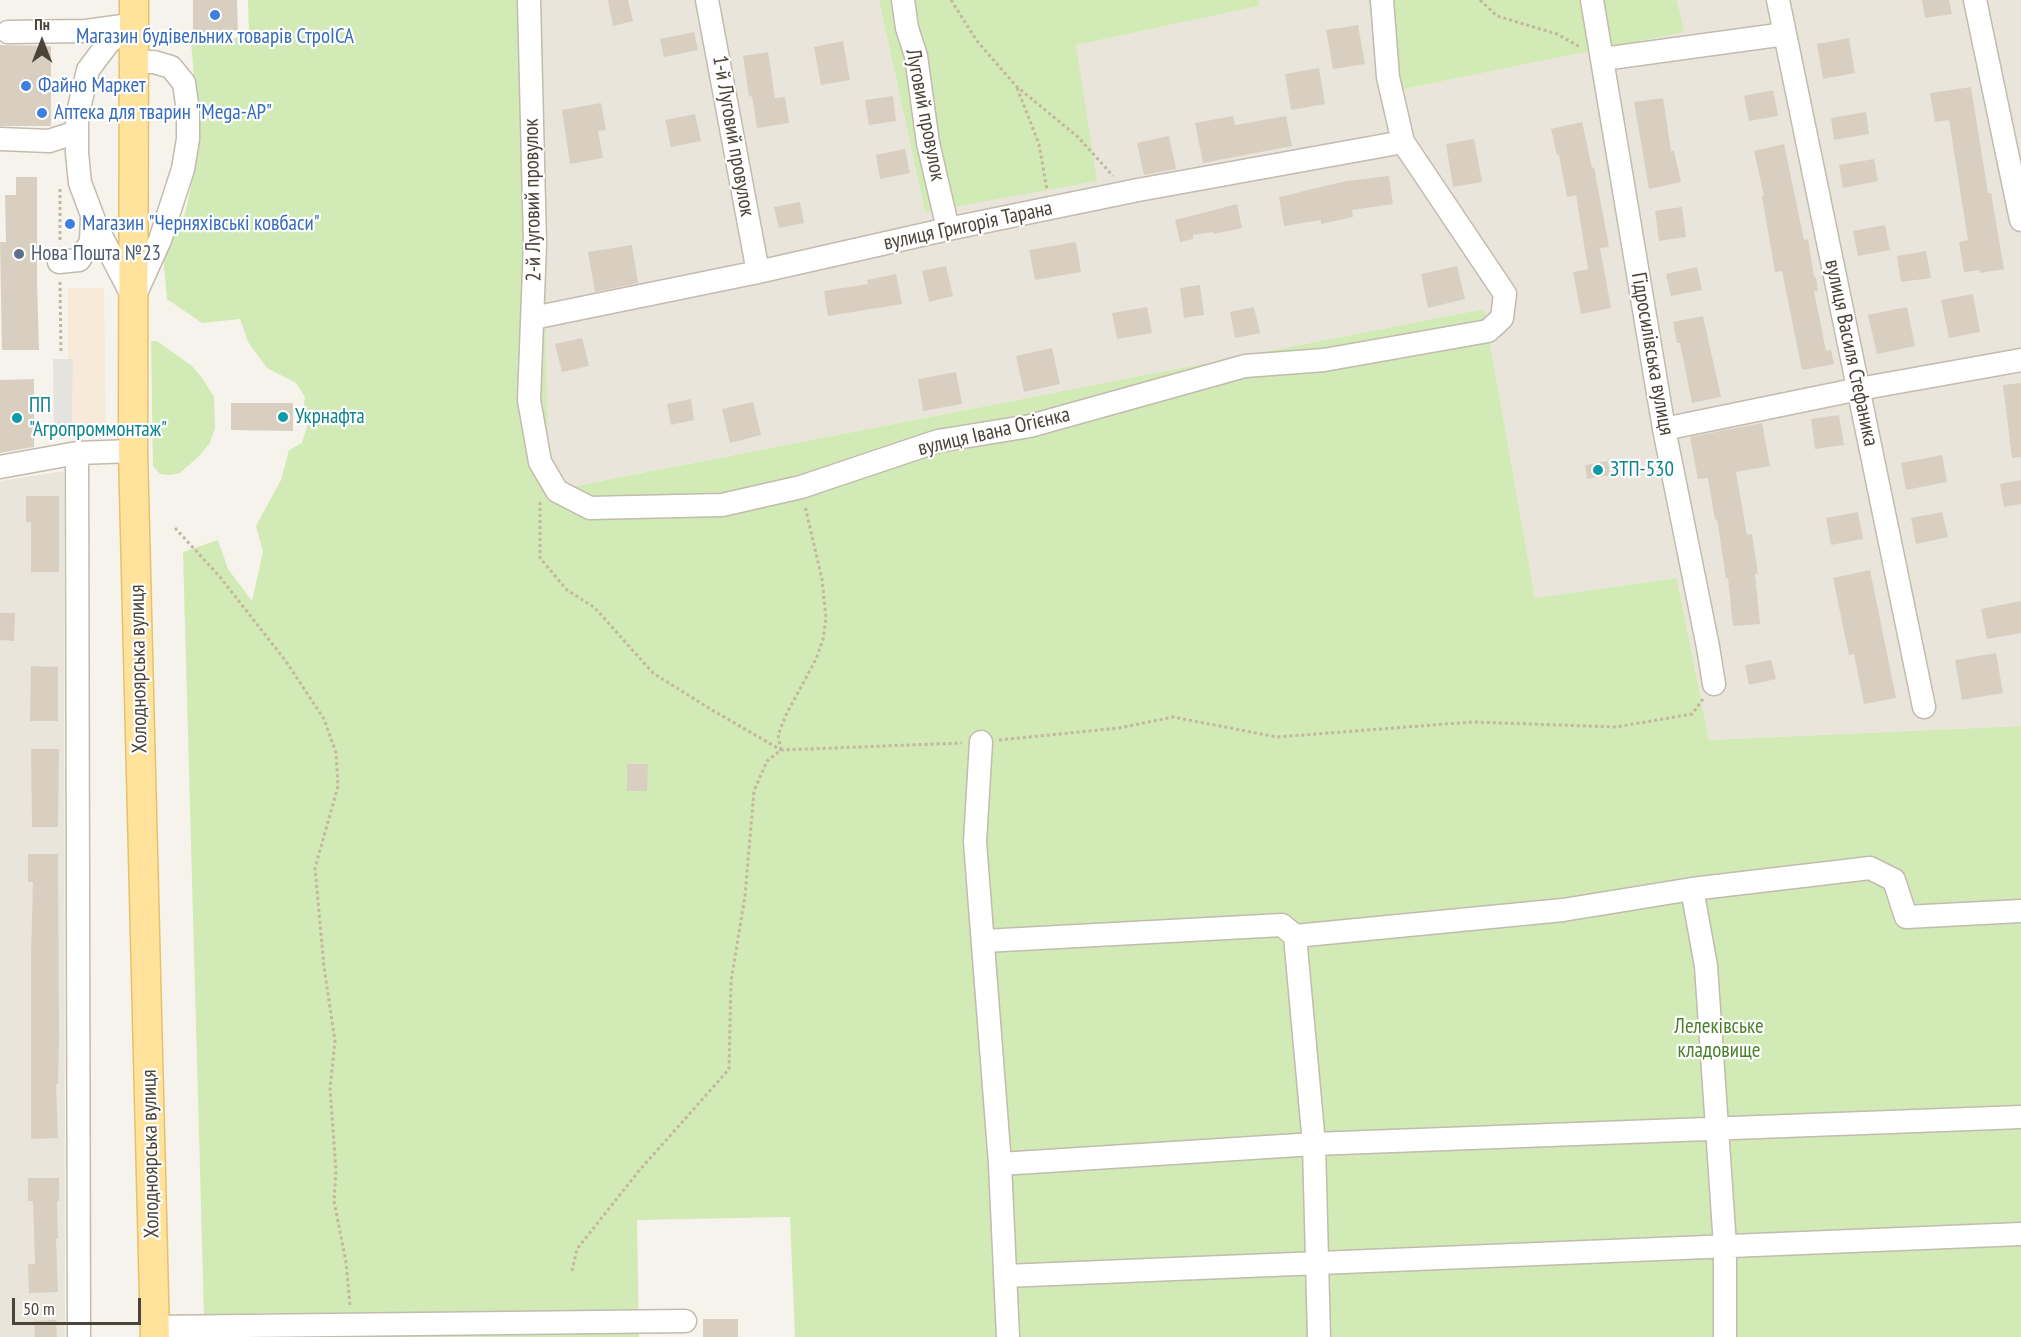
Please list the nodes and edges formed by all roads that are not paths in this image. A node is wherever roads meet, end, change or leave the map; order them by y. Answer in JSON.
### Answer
{"nodes":[{"id":1,"x":529,"y":0,"type":"edge"},
{"id":2,"x":707,"y":0,"type":"edge"},
{"id":3,"x":903,"y":0,"type":"edge"},
{"id":4,"x":1382,"y":0,"type":"edge"},
{"id":5,"x":1592,"y":0,"type":"edge"},
{"id":6,"x":1778,"y":0,"type":"edge"},
{"id":7,"x":1975,"y":0,"type":"edge"},
{"id":8,"x":134,"y":12,"type":"edge"},
{"id":9,"x":8,"y":32,"type":"dead end"},
{"id":10,"x":1785,"y":34,"type":"junction"},
{"id":11,"x":1603,"y":59,"type":"junction"},
{"id":12,"x":134,"y":62,"type":"junction"},
{"id":13,"x":77,"y":132,"type":"junction"},
{"id":14,"x":0,"y":139,"type":"edge"},
{"id":15,"x":1403,"y":142,"type":"junction"},
{"id":16,"x":92,"y":215,"type":"junction"},
{"id":17,"x":2021,"y":220,"type":"edge"},
{"id":18,"x":948,"y":230,"type":"junction"},
{"id":19,"x":60,"y":272,"type":"road end"},
{"id":20,"x":758,"y":272,"type":"junction"},
{"id":21,"x":133,"y":299,"type":"junction"},
{"id":22,"x":533,"y":318,"type":"junction"},
{"id":23,"x":2021,"y":360,"type":"edge"},
{"id":24,"x":1859,"y":388,"type":"junction"},
{"id":25,"x":529,"y":400,"type":"joint"},
{"id":26,"x":1664,"y":429,"type":"junction"},
{"id":27,"x":134,"y":451,"type":"junction"},
{"id":28,"x":76,"y":453,"type":"junction"},
{"id":29,"x":0,"y":467,"type":"edge"},
{"id":30,"x":1714,"y":684,"type":"road end"},
{"id":31,"x":1924,"y":707,"type":"dead end"},
{"id":32,"x":981,"y":742,"type":"road end"},
{"id":33,"x":1692,"y":889,"type":"junction"},
{"id":34,"x":2021,"y":911,"type":"edge"},
{"id":35,"x":1295,"y":936,"type":"junction"},
{"id":36,"x":984,"y":940,"type":"junction"},
{"id":37,"x":2021,"y":1118,"type":"edge"},
{"id":38,"x":1717,"y":1128,"type":"junction"},
{"id":39,"x":1314,"y":1144,"type":"junction"},
{"id":40,"x":1000,"y":1164,"type":"junction"},
{"id":41,"x":2021,"y":1234,"type":"edge"},
{"id":42,"x":1725,"y":1246,"type":"junction"},
{"id":43,"x":1318,"y":1263,"type":"junction"},
{"id":44,"x":1005,"y":1276,"type":"junction"},
{"id":45,"x":685,"y":1321,"type":"dead end"},
{"id":46,"x":155,"y":1332,"type":"edge"},
{"id":47,"x":79,"y":1337,"type":"edge"},
{"id":48,"x":1008,"y":1337,"type":"edge"},
{"id":49,"x":1319,"y":1337,"type":"edge"},
{"id":50,"x":1725,"y":1337,"type":"edge"}],
"edges":[{"from":1,"to":22,"type":"street","name":"2-й Луговий провулок"},
{"from":2,"to":20,"type":"street","name":"1-й Луговий провулок"},
{"from":3,"to":18,"type":"street","name":"Луговий провулок"},
{"from":4,"to":15,"type":"street"},
{"from":5,"to":11,"type":"street","name":"Гідросилівська вулиця"},
{"from":6,"to":10,"type":"street","name":"вулиця Василя Стефаника"},
{"from":7,"to":17,"type":"street"},
{"from":8,"to":9,"type":"street"},
{"from":8,"to":12,"type":"main road","name":"Холодноярська вулиця"},
{"from":8,"to":13,"type":"street"},
{"from":10,"to":11,"type":"street"},
{"from":10,"to":24,"type":"street","name":"вулиця Василя Стефаника"},
{"from":11,"to":26,"type":"street","name":"Гідросилівська вулиця"},
{"from":12,"to":21,"type":"main road","name":"Холодноярська вулиця"},
{"from":12,"to":21,"type":"street"},
{"from":13,"to":14,"type":"street"},
{"from":13,"to":16,"type":"street"},
{"from":15,"to":18,"type":"street","name":"вулиця Григорія Тарана"},
{"from":15,"to":25,"type":"street","name":"вулиця Івана Огієнка"},
{"from":16,"to":19,"type":"street"},
{"from":16,"to":21,"type":"street"},
{"from":18,"to":20,"type":"street","name":"вулиця Григорія Тарана"},
{"from":20,"to":22,"type":"street","name":"вулиця Григорія Тарана"},
{"from":21,"to":27,"type":"main road","name":"Холодноярська вулиця"},
{"from":22,"to":25,"type":"street","name":"2-й Луговий провулок"},
{"from":23,"to":24,"type":"street"},
{"from":24,"to":26,"type":"street"},
{"from":24,"to":31,"type":"street","name":"вулиця Василя Стефаника"},
{"from":26,"to":30,"type":"street","name":"Гідросилівська вулиця"},
{"from":27,"to":28,"type":"street"},
{"from":27,"to":46,"type":"main road","name":"Холодноярська вулиця"},
{"from":28,"to":29,"type":"street"},
{"from":28,"to":47,"type":"street"},
{"from":32,"to":36,"type":"street"},
{"from":33,"to":34,"type":"street"},
{"from":33,"to":35,"type":"street"},
{"from":33,"to":38,"type":"street"},
{"from":35,"to":36,"type":"street"},
{"from":35,"to":39,"type":"street"},
{"from":36,"to":40,"type":"street"},
{"from":37,"to":38,"type":"street"},
{"from":38,"to":39,"type":"street"},
{"from":38,"to":42,"type":"street"},
{"from":39,"to":40,"type":"street"},
{"from":39,"to":43,"type":"street"},
{"from":40,"to":44,"type":"street"},
{"from":41,"to":42,"type":"street"},
{"from":42,"to":43,"type":"street"},
{"from":42,"to":50,"type":"street"},
{"from":43,"to":44,"type":"street"},
{"from":43,"to":49,"type":"street"},
{"from":44,"to":48,"type":"street"},
{"from":45,"to":46,"type":"street"}]}
